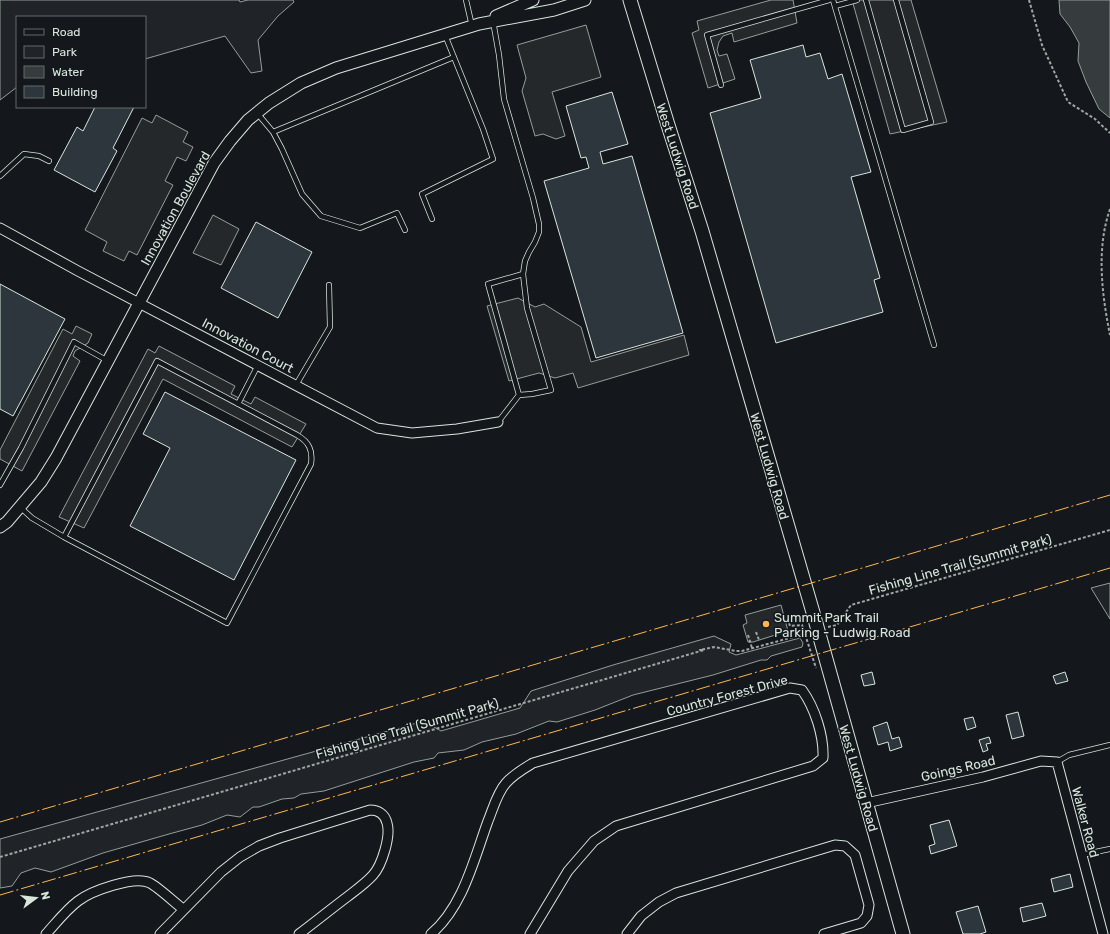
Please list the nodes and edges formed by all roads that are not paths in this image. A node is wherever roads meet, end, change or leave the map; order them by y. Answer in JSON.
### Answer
{"nodes":[{"id":1,"x":466,"y":0,"type":"edge"},
{"id":2,"x":533,"y":0,"type":"edge"},
{"id":3,"x":585,"y":0,"type":"edge"},
{"id":4,"x":630,"y":0,"type":"edge"},
{"id":5,"x":829,"y":0,"type":"edge"},
{"id":6,"x":833,"y":0,"type":"edge"},
{"id":7,"x":857,"y":0,"type":"edge"},
{"id":8,"x":866,"y":0,"type":"edge"},
{"id":9,"x":896,"y":0,"type":"edge"},
{"id":10,"x":834,"y":6,"type":"junction"},
{"id":11,"x":493,"y":21,"type":"junction"},
{"id":12,"x":476,"y":25,"type":"junction"},
{"id":13,"x":445,"y":34,"type":"junction"},
{"id":14,"x":454,"y":57,"type":"junction"},
{"id":15,"x":721,"y":85,"type":"dead end"},
{"id":16,"x":257,"y":112,"type":"junction"},
{"id":17,"x":273,"y":132,"type":"junction"},
{"id":18,"x":49,"y":160,"type":"dead end"},
{"id":19,"x":0,"y":176,"type":"edge"},
{"id":20,"x":432,"y":219,"type":"dead end"},
{"id":21,"x":0,"y":228,"type":"edge"},
{"id":22,"x":405,"y":230,"type":"dead end"},
{"id":23,"x":523,"y":274,"type":"junction"},
{"id":24,"x":329,"y":285,"type":"dead end"},
{"id":25,"x":140,"y":303,"type":"junction"},
{"id":26,"x":934,"y":345,"type":"dead end"},
{"id":27,"x":109,"y":361,"type":"junction"},
{"id":28,"x":258,"y":365,"type":"junction"},
{"id":29,"x":296,"y":385,"type":"junction"},
{"id":30,"x":519,"y":395,"type":"junction"},
{"id":31,"x":238,"y":404,"type":"junction"},
{"id":32,"x":498,"y":422,"type":"joint"},
{"id":33,"x":0,"y":485,"type":"edge"},
{"id":34,"x":20,"y":507,"type":"junction"},
{"id":35,"x":0,"y":527,"type":"edge"},
{"id":36,"x":64,"y":537,"type":"junction"},
{"id":37,"x":1110,"y":745,"type":"edge"},
{"id":38,"x":1056,"y":762,"type":"junction"},
{"id":39,"x":866,"y":803,"type":"junction"},
{"id":40,"x":1110,"y":849,"type":"edge"},
{"id":41,"x":1082,"y":855,"type":"junction"},
{"id":42,"x":183,"y":910,"type":"junction"},
{"id":43,"x":46,"y":934,"type":"edge"},
{"id":44,"x":160,"y":934,"type":"edge"},
{"id":45,"x":299,"y":934,"type":"edge"},
{"id":46,"x":431,"y":934,"type":"edge"},
{"id":47,"x":530,"y":934,"type":"edge"},
{"id":48,"x":627,"y":934,"type":"edge"},
{"id":49,"x":824,"y":934,"type":"edge"},
{"id":50,"x":904,"y":934,"type":"edge"},
{"id":51,"x":1103,"y":934,"type":"edge"}],
"edges":[{"from":1,"to":12,"type":"lane"},
{"from":2,"to":12,"type":"street","name":"Innovation Boulevard"},
{"from":3,"to":11,"type":"street","name":"Innovation Boulevard"},
{"from":4,"to":39,"type":"main road","name":"West Ludwig Road"},
{"from":5,"to":15,"type":"lane"},
{"from":6,"to":10,"type":"lane"},
{"from":7,"to":10,"type":"lane"},
{"from":8,"to":9,"type":"lane"},
{"from":10,"to":26,"type":"lane"},
{"from":11,"to":12,"type":"street","name":"Innovation Boulevard"},
{"from":11,"to":23,"type":"lane"},
{"from":12,"to":13,"type":"street","name":"Innovation Boulevard"},
{"from":13,"to":14,"type":"lane"},
{"from":13,"to":16,"type":"street","name":"Innovation Boulevard"},
{"from":14,"to":17,"type":"lane"},
{"from":14,"to":20,"type":"lane"},
{"from":16,"to":17,"type":"lane"},
{"from":16,"to":25,"type":"street","name":"Innovation Boulevard"},
{"from":17,"to":22,"type":"lane"},
{"from":18,"to":19,"type":"lane"},
{"from":21,"to":25,"type":"street","name":"Innovation Court"},
{"from":23,"to":30,"type":"lane"},
{"from":23,"to":30,"type":"lane"},
{"from":24,"to":29,"type":"lane"},
{"from":25,"to":27,"type":"street","name":"Innovation Boulevard"},
{"from":25,"to":28,"type":"street","name":"Innovation Court"},
{"from":27,"to":33,"type":"lane"},
{"from":27,"to":34,"type":"street","name":"Innovation Boulevard"},
{"from":28,"to":29,"type":"street","name":"Innovation Court"},
{"from":28,"to":31,"type":"lane"},
{"from":29,"to":32,"type":"street","name":"Innovation Court"},
{"from":30,"to":32,"type":"lane"},
{"from":31,"to":36,"type":"lane"},
{"from":31,"to":36,"type":"lane"},
{"from":34,"to":35,"type":"street","name":"Innovation Boulevard"},
{"from":34,"to":36,"type":"lane"},
{"from":37,"to":38,"type":"lane"},
{"from":38,"to":39,"type":"street","name":"Goings Road"},
{"from":38,"to":41,"type":"street","name":"Walker Road"},
{"from":39,"to":50,"type":"main road","name":"West Ludwig Road"},
{"from":40,"to":41,"type":"lane"},
{"from":41,"to":51,"type":"street","name":"Walker Road"},
{"from":42,"to":43,"type":"street"},
{"from":42,"to":44,"type":"street"},
{"from":42,"to":45,"type":"street"},
{"from":46,"to":47,"type":"street","name":"Country Forest Drive"},
{"from":48,"to":49,"type":"street"}]}
